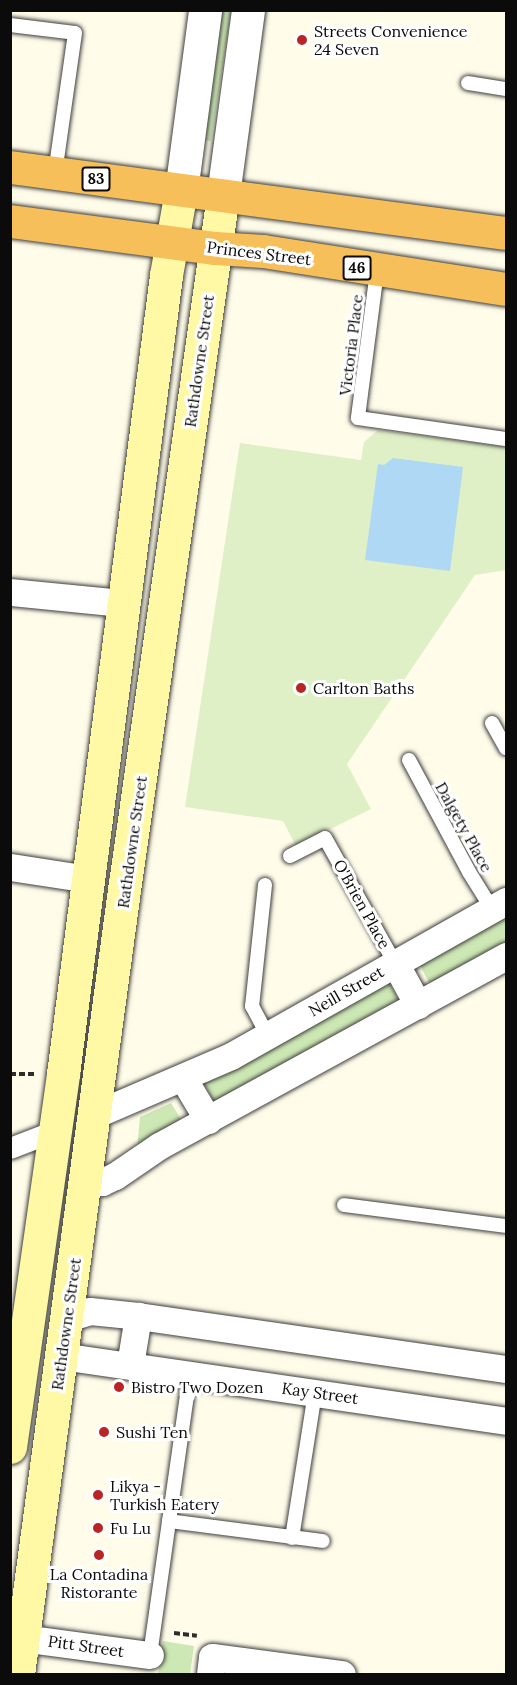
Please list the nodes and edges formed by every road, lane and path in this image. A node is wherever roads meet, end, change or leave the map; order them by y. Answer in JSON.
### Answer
{"nodes":[{"id":1,"x":205,"y":10,"type":"edge"},
{"id":2,"x":248,"y":10,"type":"edge"},
{"id":3,"x":10,"y":25,"type":"edge"},
{"id":4,"x":468,"y":83,"type":"dead end"},
{"id":5,"x":507,"y":89,"type":"edge"},
{"id":6,"x":10,"y":167,"type":"edge"},
{"id":7,"x":56,"y":173,"type":"junction"},
{"id":8,"x":180,"y":190,"type":"junction"},
{"id":9,"x":223,"y":195,"type":"junction"},
{"id":10,"x":10,"y":221,"type":"edge"},
{"id":11,"x":507,"y":233,"type":"edge"},
{"id":12,"x":171,"y":242,"type":"junction"},
{"id":13,"x":215,"y":248,"type":"junction"},
{"id":14,"x":377,"y":271,"type":"junction"},
{"id":15,"x":507,"y":289,"type":"edge"},
{"id":16,"x":507,"y":439,"type":"edge"},
{"id":17,"x":10,"y":592,"type":"edge"},
{"id":18,"x":123,"y":603,"type":"junction"},
{"id":19,"x":492,"y":723,"type":"dead end"},
{"id":20,"x":507,"y":748,"type":"edge"},
{"id":21,"x":409,"y":760,"type":"dead end"},
{"id":22,"x":290,"y":856,"type":"dead end"},
{"id":23,"x":10,"y":867,"type":"edge"},
{"id":24,"x":88,"y":879,"type":"junction"},
{"id":25,"x":125,"y":883,"type":"junction"},
{"id":26,"x":265,"y":885,"type":"dead end"},
{"id":27,"x":499,"y":905,"type":"edge"},
{"id":28,"x":507,"y":956,"type":"edge"},
{"id":29,"x":395,"y":963,"type":"junction"},
{"id":30,"x":418,"y":1005,"type":"junction"},
{"id":31,"x":268,"y":1036,"type":"junction"},
{"id":32,"x":183,"y":1077,"type":"junction"},
{"id":33,"x":94,"y":1115,"type":"junction"},
{"id":34,"x":208,"y":1120,"type":"junction"},
{"id":35,"x":54,"y":1137,"type":"junction"},
{"id":36,"x":10,"y":1148,"type":"edge"},
{"id":37,"x":48,"y":1177,"type":"junction"},
{"id":38,"x":85,"y":1183,"type":"junction"},
{"id":39,"x":344,"y":1205,"type":"dead end"},
{"id":40,"x":507,"y":1226,"type":"edge"},
{"id":41,"x":138,"y":1316,"type":"junction"},
{"id":42,"x":67,"y":1318,"type":"junction"},
{"id":43,"x":26,"y":1333,"type":"junction"},
{"id":44,"x":61,"y":1356,"type":"junction"},
{"id":45,"x":130,"y":1365,"type":"junction"},
{"id":46,"x":507,"y":1369,"type":"edge"},
{"id":47,"x":190,"y":1374,"type":"junction"},
{"id":48,"x":315,"y":1393,"type":"junction"},
{"id":49,"x":507,"y":1420,"type":"edge"},
{"id":50,"x":10,"y":1447,"type":"edge"},
{"id":51,"x":170,"y":1521,"type":"junction"},
{"id":52,"x":292,"y":1538,"type":"junction"},
{"id":53,"x":322,"y":1541,"type":"dead end"},
{"id":54,"x":171,"y":1632,"type":"dead end"},
{"id":55,"x":201,"y":1636,"type":"dead end"},
{"id":56,"x":16,"y":1637,"type":"edge"},
{"id":57,"x":150,"y":1655,"type":"joint"},
{"id":58,"x":18,"y":1674,"type":"edge"},
{"id":59,"x":210,"y":1674,"type":"edge"},
{"id":60,"x":342,"y":1674,"type":"edge"}],
"edges":[{"from":1,"to":8,"type":"street"},
{"from":2,"to":9,"type":"street","name":"Rathdowne Street"},
{"from":3,"to":7,"type":"lane"},
{"from":4,"to":5,"type":"lane"},
{"from":6,"to":7,"type":"highway","number":"83"},
{"from":7,"to":8,"type":"highway","number":"83"},
{"from":8,"to":9,"type":"highway"},
{"from":8,"to":12,"type":"main road"},
{"from":9,"to":11,"type":"highway"},
{"from":9,"to":13,"type":"main road","name":"Rathdowne Street"},
{"from":10,"to":12,"type":"highway","name":"Princes Street"},
{"from":12,"to":13,"type":"highway","name":"Princes Street"},
{"from":12,"to":18,"type":"main road"},
{"from":13,"to":14,"type":"highway","name":"Princes Street","number":"46"},
{"from":13,"to":25,"type":"main road","name":"Rathdowne Street"},
{"from":14,"to":15,"type":"highway","name":"Princes Street","number":"46"},
{"from":14,"to":16,"type":"lane","name":"Victoria Place"},
{"from":17,"to":18,"type":"street"},
{"from":18,"to":24,"type":"main road"},
{"from":19,"to":20,"type":"lane"},
{"from":21,"to":27,"type":"lane","name":"Dalgety Place"},
{"from":22,"to":29,"type":"lane","name":"O'Brien Place"},
{"from":23,"to":24,"type":"street"},
{"from":24,"to":25,"type":"main road"},
{"from":24,"to":35,"type":"main road"},
{"from":25,"to":33,"type":"main road","name":"Rathdowne Street"},
{"from":26,"to":31,"type":"lane"},
{"from":27,"to":29,"type":"street","name":"Neill Street"},
{"from":28,"to":30,"type":"street"},
{"from":29,"to":30,"type":"street","name":"O'Brien Place"},
{"from":29,"to":31,"type":"street","name":"Neill Street"},
{"from":30,"to":34,"type":"street"},
{"from":31,"to":32,"type":"street","name":"Neill Street"},
{"from":32,"to":33,"type":"street","name":"Neill Street"},
{"from":32,"to":34,"type":"street"},
{"from":33,"to":35,"type":"main road"},
{"from":33,"to":38,"type":"main road","name":"Rathdowne Street"},
{"from":34,"to":38,"type":"street"},
{"from":35,"to":36,"type":"street"},
{"from":35,"to":37,"type":"main road"},
{"from":37,"to":38,"type":"main road"},
{"from":37,"to":43,"type":"main road"},
{"from":38,"to":42,"type":"main road","name":"Rathdowne Street"},
{"from":39,"to":40,"type":"lane"},
{"from":41,"to":42,"type":"street"},
{"from":41,"to":45,"type":"street"},
{"from":41,"to":46,"type":"street"},
{"from":42,"to":43,"type":"main road"},
{"from":42,"to":44,"type":"main road","name":"Rathdowne Street"},
{"from":43,"to":44,"type":"main road"},
{"from":43,"to":50,"type":"main road"},
{"from":44,"to":45,"type":"street","name":"Kay Street"},
{"from":44,"to":56,"type":"main road","name":"Rathdowne Street"},
{"from":45,"to":47,"type":"street","name":"Kay Street"},
{"from":47,"to":48,"type":"street","name":"Kay Street"},
{"from":47,"to":51,"type":"lane"},
{"from":48,"to":49,"type":"street","name":"Kay Street"},
{"from":48,"to":52,"type":"lane"},
{"from":51,"to":52,"type":"lane"},
{"from":51,"to":57,"type":"lane"},
{"from":52,"to":53,"type":"lane"},
{"from":54,"to":55,"type":"path"},
{"from":56,"to":57,"type":"street","name":"Pitt Street"},
{"from":56,"to":58,"type":"main road","name":"Rathdowne Street"},
{"from":59,"to":60,"type":"street"}]}
